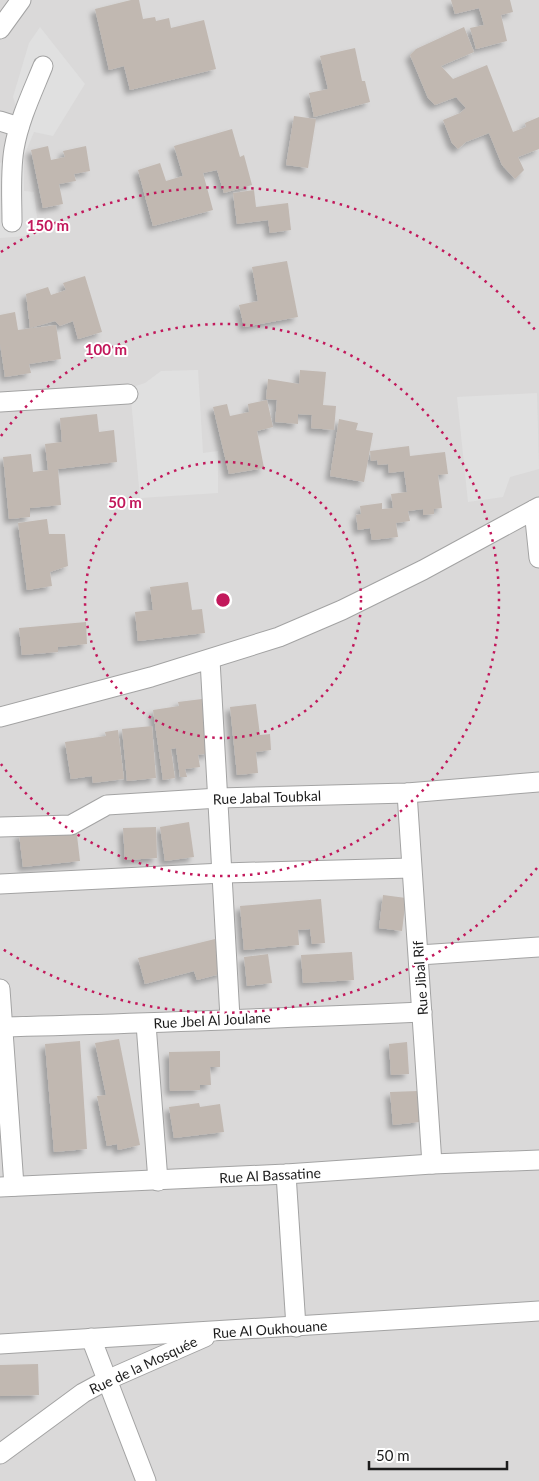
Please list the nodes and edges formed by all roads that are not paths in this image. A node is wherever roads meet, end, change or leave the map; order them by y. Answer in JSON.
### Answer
{"nodes":[{"id":1,"x":21,"y":0,"type":"edge"},
{"id":2,"x":0,"y":29,"type":"edge"},
{"id":3,"x":43,"y":66,"type":"dead end"},
{"id":4,"x":0,"y":121,"type":"edge"},
{"id":5,"x":19,"y":127,"type":"junction"},
{"id":6,"x":12,"y":222,"type":"dead end"},
{"id":7,"x":128,"y":394,"type":"dead end"},
{"id":8,"x":0,"y":402,"type":"edge"},
{"id":9,"x":537,"y":508,"type":"edge"},
{"id":10,"x":539,"y":558,"type":"edge"},
{"id":11,"x":210,"y":660,"type":"junction"},
{"id":12,"x":0,"y":718,"type":"edge"},
{"id":13,"x":539,"y":782,"type":"edge"},
{"id":14,"x":407,"y":793,"type":"junction"},
{"id":15,"x":219,"y":798,"type":"junction"},
{"id":16,"x":0,"y":827,"type":"edge"},
{"id":17,"x":411,"y":868,"type":"junction"},
{"id":18,"x":223,"y":873,"type":"junction"},
{"id":19,"x":0,"y":884,"type":"edge"},
{"id":20,"x":539,"y":946,"type":"edge"},
{"id":21,"x":419,"y":955,"type":"junction"},
{"id":22,"x":0,"y":989,"type":"edge"},
{"id":23,"x":422,"y":1012,"type":"junction"},
{"id":24,"x":230,"y":1018,"type":"junction"},
{"id":25,"x":146,"y":1024,"type":"junction"},
{"id":26,"x":2,"y":1036,"type":"edge"},
{"id":27,"x":539,"y":1160,"type":"edge"},
{"id":28,"x":432,"y":1164,"type":"junction"},
{"id":29,"x":286,"y":1174,"type":"junction"},
{"id":30,"x":158,"y":1181,"type":"junction"},
{"id":31,"x":7,"y":1186,"type":"edge"},
{"id":32,"x":539,"y":1311,"type":"edge"},
{"id":33,"x":296,"y":1327,"type":"junction"},
{"id":34,"x":215,"y":1332,"type":"junction"},
{"id":35,"x":91,"y":1338,"type":"junction"},
{"id":36,"x":0,"y":1344,"type":"edge"},
{"id":37,"x":107,"y":1380,"type":"junction"},
{"id":38,"x":0,"y":1454,"type":"edge"},
{"id":39,"x":146,"y":1481,"type":"edge"}],
"edges":[{"from":1,"to":2,"type":"street"},
{"from":3,"to":5,"type":"street"},
{"from":4,"to":5,"type":"street"},
{"from":5,"to":6,"type":"street"},
{"from":7,"to":8,"type":"street"},
{"from":9,"to":10,"type":"street"},
{"from":9,"to":11,"type":"street"},
{"from":11,"to":12,"type":"street"},
{"from":11,"to":15,"type":"street"},
{"from":13,"to":14,"type":"street","name":"Rue Jabal Toubkal"},
{"from":14,"to":15,"type":"street","name":"Rue Jabal Toubkal"},
{"from":14,"to":17,"type":"street","name":"Rue Jibal Rif"},
{"from":15,"to":16,"type":"street","name":"Rue Jabal Toubkal"},
{"from":15,"to":18,"type":"street"},
{"from":17,"to":18,"type":"street"},
{"from":17,"to":21,"type":"street","name":"Rue Jibal Rif"},
{"from":18,"to":19,"type":"street"},
{"from":18,"to":24,"type":"street"},
{"from":20,"to":21,"type":"street"},
{"from":21,"to":23,"type":"street","name":"Rue Jibal Rif"},
{"from":22,"to":26,"type":"street"},
{"from":23,"to":24,"type":"street","name":"Rue Jbel Al Joulane"},
{"from":23,"to":28,"type":"street","name":"Rue Jibal Rif"},
{"from":24,"to":25,"type":"street","name":"Rue Jbel Al Joulane"},
{"from":25,"to":26,"type":"street","name":"Rue Jbel Al Joulane"},
{"from":25,"to":30,"type":"street"},
{"from":26,"to":31,"type":"street"},
{"from":27,"to":28,"type":"street","name":"Rue Al Bassatine"},
{"from":28,"to":29,"type":"street","name":"Rue Al Bassatine"},
{"from":29,"to":30,"type":"street","name":"Rue Al Bassatine"},
{"from":29,"to":33,"type":"street"},
{"from":30,"to":31,"type":"street","name":"Rue Al Bassatine"},
{"from":32,"to":33,"type":"street","name":"Rue Al Oukhouane"},
{"from":33,"to":34,"type":"street","name":"Rue Al Oukhouane"},
{"from":34,"to":35,"type":"street","name":"Rue Al Oukhouane"},
{"from":34,"to":37,"type":"street","name":"Rue de la Mosquée"},
{"from":35,"to":36,"type":"street","name":"Rue Al Oukhouane"},
{"from":35,"to":37,"type":"street"},
{"from":37,"to":38,"type":"street","name":"Rue de la Mosquée"},
{"from":37,"to":39,"type":"street"}]}
